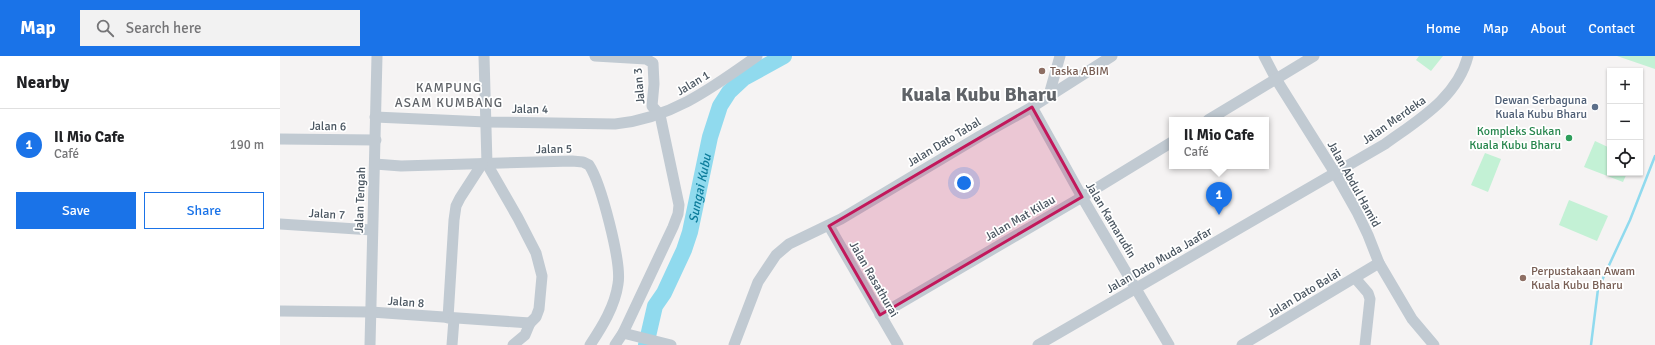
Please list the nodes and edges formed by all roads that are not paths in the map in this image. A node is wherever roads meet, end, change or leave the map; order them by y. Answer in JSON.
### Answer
{"nodes":[{"id":1,"x":377,"y":56,"type":"edge"},
{"id":2,"x":484,"y":56,"type":"edge"},
{"id":3,"x":595,"y":56,"type":"edge"},
{"id":4,"x":757,"y":56,"type":"edge"},
{"id":5,"x":1060,"y":56,"type":"edge"},
{"id":6,"x":1112,"y":56,"type":"edge"},
{"id":7,"x":1264,"y":56,"type":"edge"},
{"id":8,"x":1314,"y":56,"type":"edge"},
{"id":9,"x":1468,"y":56,"type":"edge"},
{"id":10,"x":1276,"y":79,"type":"junction"},
{"id":11,"x":1049,"y":95,"type":"junction"},
{"id":12,"x":1032,"y":107,"type":"junction"},
{"id":13,"x":660,"y":115,"type":"junction"},
{"id":14,"x":375,"y":117,"type":"junction"},
{"id":15,"x":1213,"y":117,"type":"edge"},
{"id":16,"x":486,"y":122,"type":"junction"},
{"id":17,"x":280,"y":139,"type":"edge"},
{"id":18,"x":376,"y":140,"type":"junction"},
{"id":19,"x":1169,"y":144,"type":"edge"},
{"id":20,"x":375,"y":164,"type":"junction"},
{"id":21,"x":485,"y":164,"type":"junction"},
{"id":22,"x":1335,"y":173,"type":"junction"},
{"id":23,"x":1082,"y":197,"type":"junction"},
{"id":24,"x":280,"y":224,"type":"edge"},
{"id":25,"x":829,"y":226,"type":"junction"},
{"id":26,"x":372,"y":230,"type":"junction"},
{"id":27,"x":1379,"y":263,"type":"junction"},
{"id":28,"x":1355,"y":278,"type":"junction"},
{"id":29,"x":1136,"y":288,"type":"junction"},
{"id":30,"x":280,"y":311,"type":"edge"},
{"id":31,"x":371,"y":312,"type":"junction"},
{"id":32,"x":880,"y":315,"type":"junction"},
{"id":33,"x":451,"y":318,"type":"junction"},
{"id":34,"x":530,"y":323,"type":"junction"},
{"id":35,"x":623,"y":333,"type":"junction"},
{"id":36,"x":370,"y":345,"type":"edge"},
{"id":37,"x":452,"y":345,"type":"edge"},
{"id":38,"x":513,"y":345,"type":"edge"},
{"id":39,"x":590,"y":345,"type":"edge"},
{"id":40,"x":615,"y":345,"type":"edge"},
{"id":41,"x":671,"y":345,"type":"edge"},
{"id":42,"x":734,"y":345,"type":"edge"},
{"id":43,"x":898,"y":345,"type":"edge"},
{"id":44,"x":1038,"y":345,"type":"edge"},
{"id":45,"x":1169,"y":345,"type":"edge"},
{"id":46,"x":1242,"y":345,"type":"edge"},
{"id":47,"x":1365,"y":345,"type":"edge"},
{"id":48,"x":1434,"y":345,"type":"edge"}],
"edges":[{"from":1,"to":14,"type":"street","name":"Jalan Tengah"},
{"from":2,"to":16,"type":"street"},
{"from":3,"to":13,"type":"street","name":"Jalan 3"},
{"from":4,"to":13,"type":"street","name":"Jalan 1"},
{"from":5,"to":11,"type":"street"},
{"from":6,"to":11,"type":"street","name":"Jalan Dato Tabal"},
{"from":7,"to":10,"type":"street","name":"Jalan Abdul Hamid"},
{"from":8,"to":10,"type":"street"},
{"from":9,"to":22,"type":"street","name":"Jalan Merdeka"},
{"from":10,"to":15,"type":"street"},
{"from":10,"to":22,"type":"street","name":"Jalan Abdul Hamid"},
{"from":11,"to":12,"type":"street","name":"Jalan Dato Tabal"},
{"from":12,"to":23,"type":"street","name":"Jalan Kamarudin"},
{"from":12,"to":25,"type":"street","name":"Jalan Dato Tabal"},
{"from":13,"to":16,"type":"street","name":"Jalan 4"},
{"from":13,"to":35,"type":"street"},
{"from":14,"to":16,"type":"street","name":"Jalan 4"},
{"from":14,"to":18,"type":"street","name":"Jalan Tengah"},
{"from":16,"to":21,"type":"street"},
{"from":17,"to":18,"type":"street","name":"Jalan 6"},
{"from":18,"to":20,"type":"street","name":"Jalan Tengah"},
{"from":19,"to":23,"type":"street","name":"Jalan Mat Kilau"},
{"from":20,"to":21,"type":"street","name":"Jalan 5"},
{"from":20,"to":26,"type":"street","name":"Jalan Tengah"},
{"from":21,"to":33,"type":"street"},
{"from":21,"to":34,"type":"street"},
{"from":21,"to":39,"type":"street","name":"Jalan 5"},
{"from":22,"to":27,"type":"street","name":"Jalan Abdul Hamid"},
{"from":22,"to":29,"type":"street","name":"Jalan Dato Muda Jaafar"},
{"from":23,"to":29,"type":"street","name":"Jalan Kamarudin"},
{"from":23,"to":32,"type":"street","name":"Jalan Mat Kilau"},
{"from":24,"to":26,"type":"street","name":"Jalan 7"},
{"from":25,"to":32,"type":"street","name":"Jalan Rasathurai"},
{"from":25,"to":42,"type":"street","name":"Jalan Dato Tabal"},
{"from":26,"to":31,"type":"street","name":"Jalan Tengah"},
{"from":27,"to":28,"type":"street","name":"Jalan Dato Balai"},
{"from":27,"to":48,"type":"street","name":"Jalan Abdul Hamid"},
{"from":28,"to":46,"type":"street","name":"Jalan Dato Balai"},
{"from":28,"to":47,"type":"street"},
{"from":29,"to":44,"type":"street","name":"Jalan Dato Muda Jaafar"},
{"from":29,"to":45,"type":"street","name":"Jalan Kamarudin"},
{"from":30,"to":31,"type":"street","name":"Jalan 8"},
{"from":31,"to":33,"type":"street","name":"Jalan 8"},
{"from":31,"to":36,"type":"street","name":"Jalan Tengah"},
{"from":32,"to":43,"type":"street","name":"Jalan Rasathurai"},
{"from":33,"to":34,"type":"street","name":"Jalan 8"},
{"from":33,"to":37,"type":"street"},
{"from":34,"to":38,"type":"street"},
{"from":35,"to":40,"type":"street"},
{"from":35,"to":41,"type":"street"}]}
